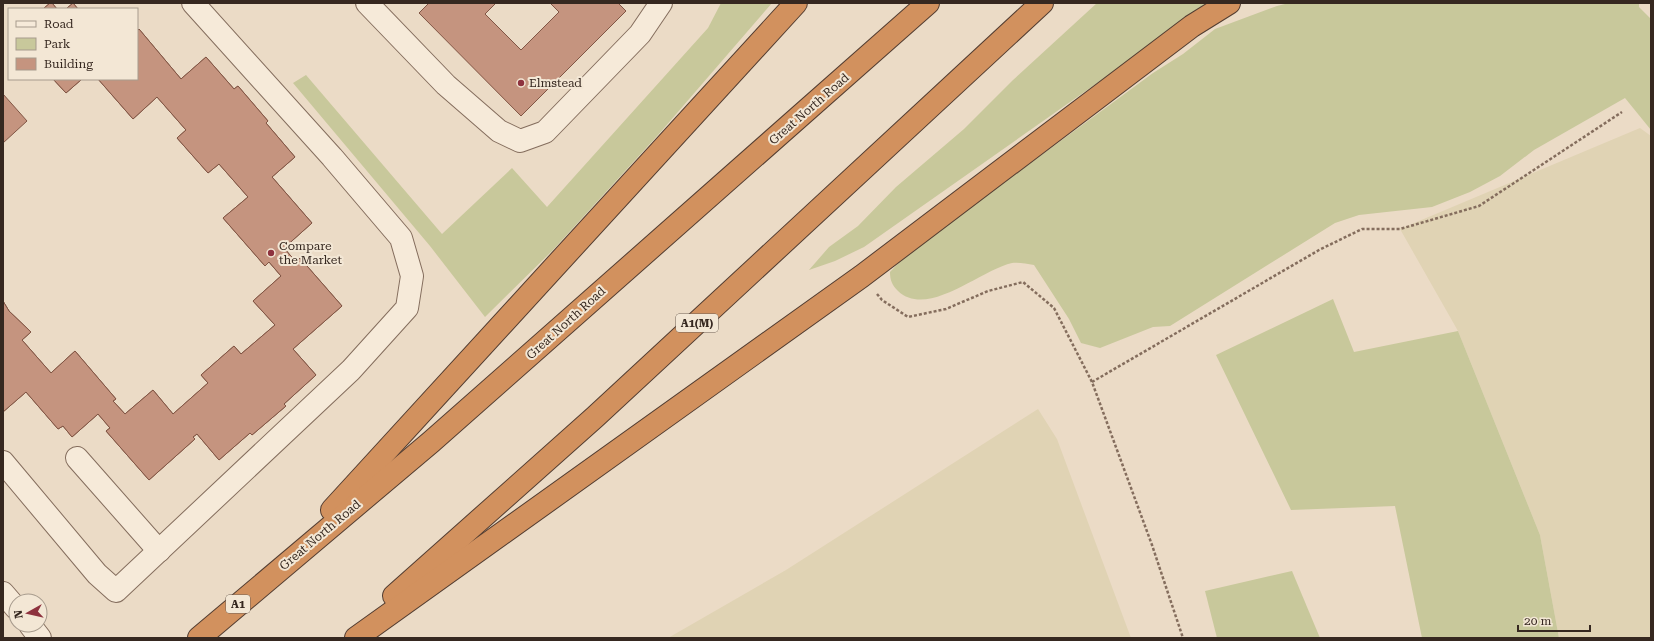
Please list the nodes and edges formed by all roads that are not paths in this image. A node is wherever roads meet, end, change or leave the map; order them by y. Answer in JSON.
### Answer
{"nodes":[{"id":1,"x":193,"y":3,"type":"edge"},
{"id":2,"x":367,"y":3,"type":"edge"},
{"id":3,"x":661,"y":3,"type":"edge"},
{"id":4,"x":796,"y":3,"type":"edge"},
{"id":5,"x":928,"y":3,"type":"edge"},
{"id":6,"x":1042,"y":3,"type":"edge"},
{"id":7,"x":1229,"y":3,"type":"edge"},
{"id":8,"x":77,"y":458,"type":"dead end"},
{"id":9,"x":7,"y":475,"type":"edge"},
{"id":10,"x":159,"y":551,"type":"junction"},
{"id":11,"x":277,"y":570,"type":"junction"},
{"id":12,"x":199,"y":638,"type":"edge"},
{"id":13,"x":347,"y":638,"type":"edge"},
{"id":14,"x":356,"y":638,"type":"edge"}],
"edges":[{"from":1,"to":10,"type":"lane"},
{"from":2,"to":3,"type":"lane"},
{"from":4,"to":11,"type":"highway"},
{"from":5,"to":11,"type":"highway","name":"Great North Road"},
{"from":6,"to":13,"type":"highway","number":"A1(M)"},
{"from":7,"to":14,"type":"highway"},
{"from":8,"to":10,"type":"lane"},
{"from":9,"to":10,"type":"lane"},
{"from":11,"to":12,"type":"highway","name":"Great North Road","number":"A1"}]}
